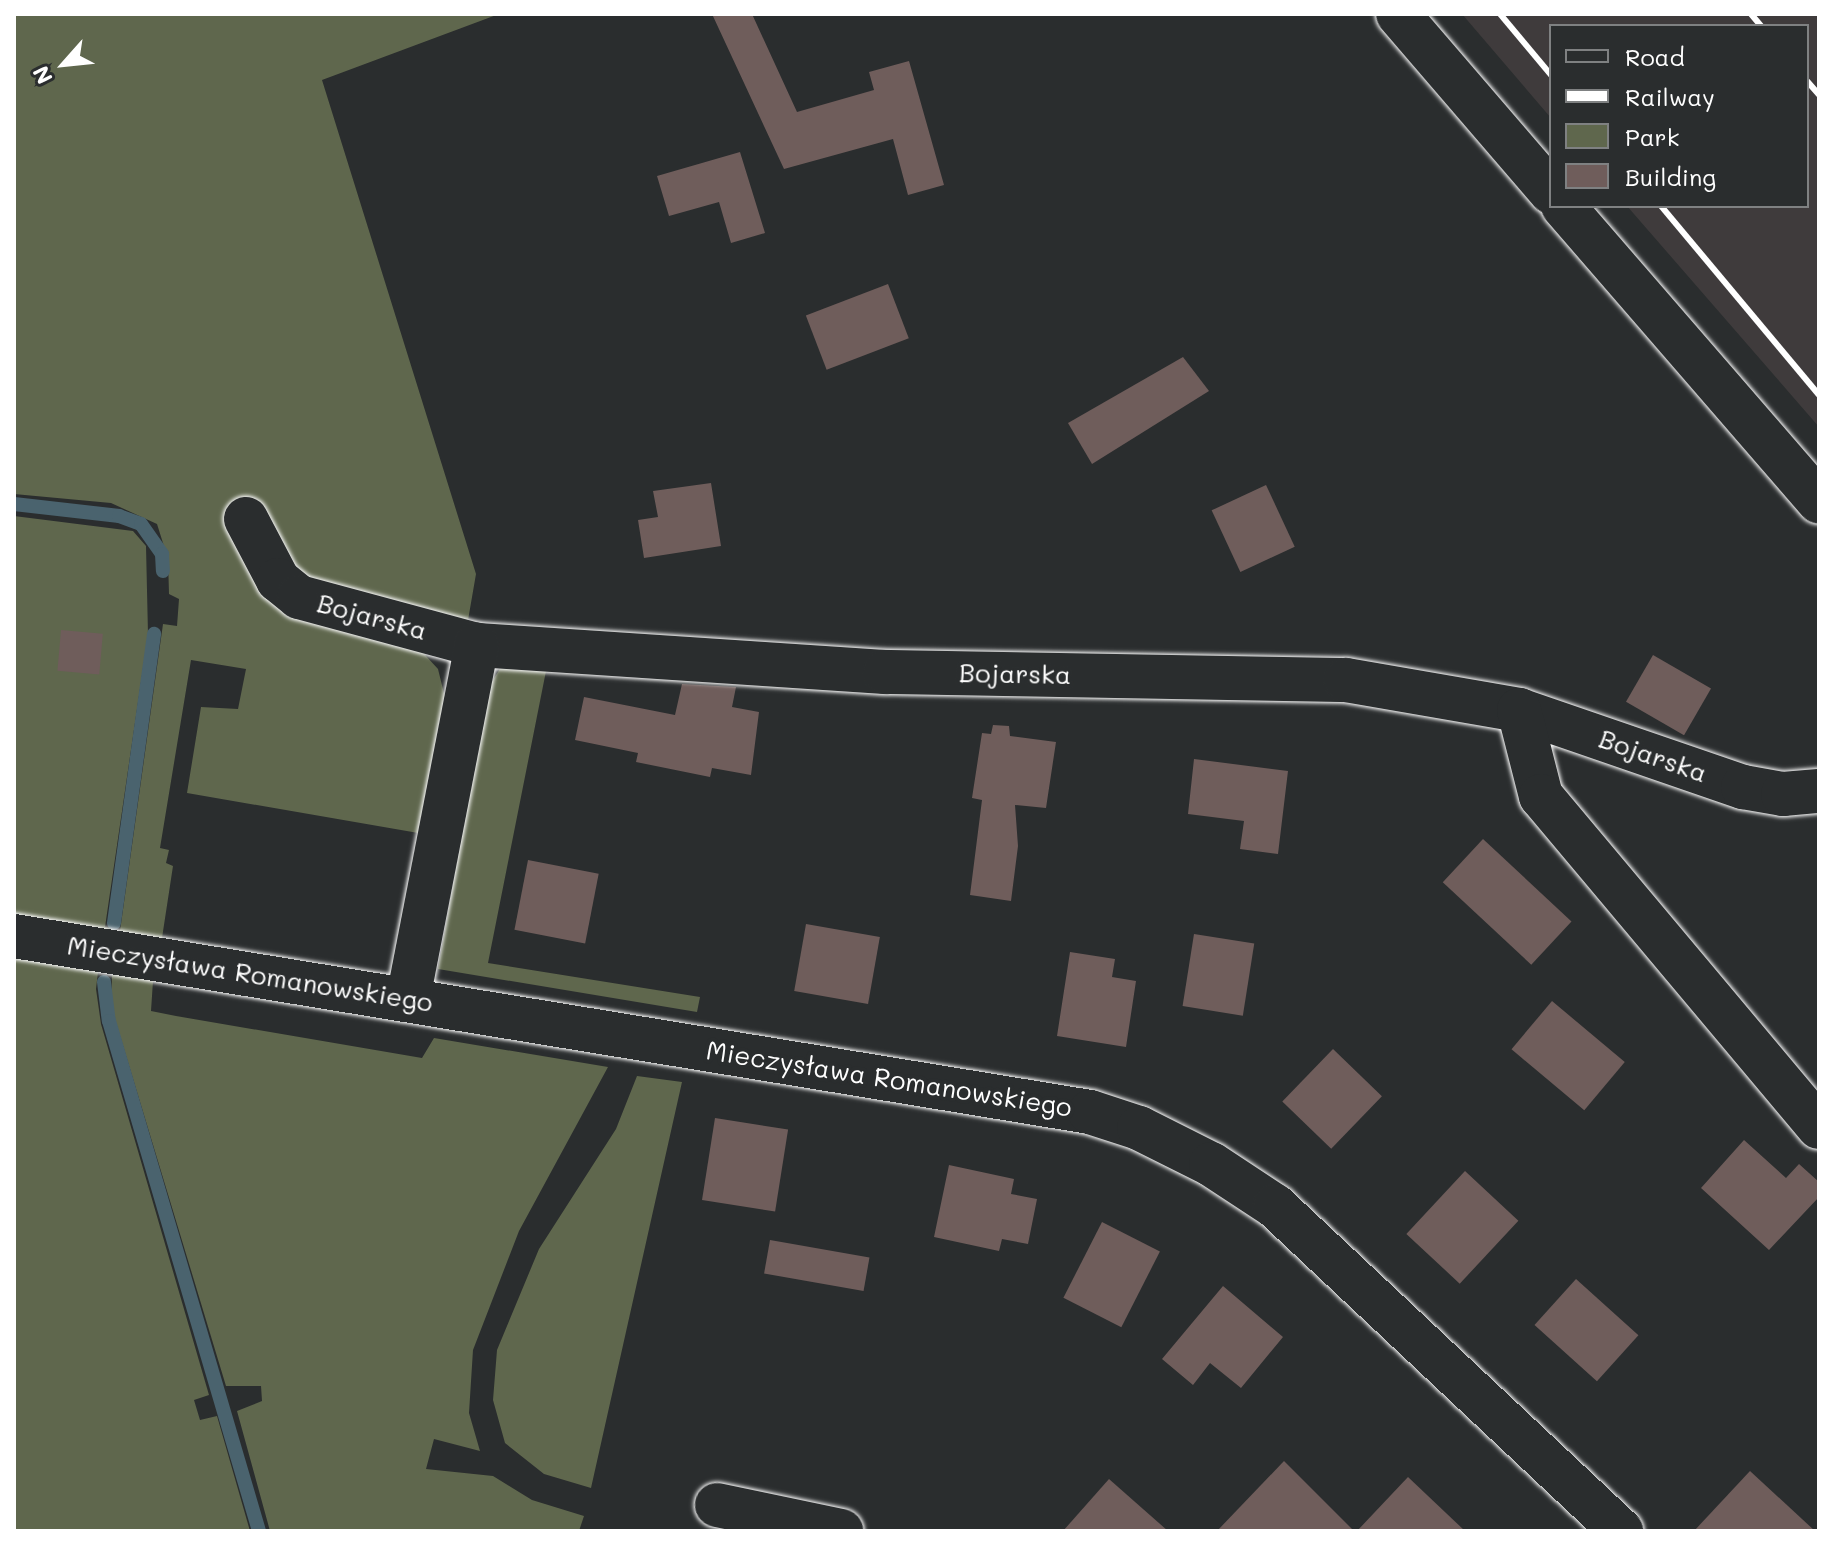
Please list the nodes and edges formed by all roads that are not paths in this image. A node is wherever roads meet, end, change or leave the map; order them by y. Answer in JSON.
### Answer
{"nodes":[{"id":1,"x":1398,"y":14,"type":"edge"},
{"id":2,"x":1549,"y":190,"type":"edge"},
{"id":3,"x":1565,"y":208,"type":"edge"},
{"id":4,"x":1819,"y":502,"type":"edge"},
{"id":5,"x":246,"y":519,"type":"dead end"},
{"id":6,"x":477,"y":645,"type":"junction"},
{"id":7,"x":1519,"y":710,"type":"junction"},
{"id":8,"x":1819,"y":791,"type":"edge"},
{"id":9,"x":14,"y":936,"type":"edge"},
{"id":10,"x":408,"y":999,"type":"junction"},
{"id":11,"x":1819,"y":1127,"type":"edge"},
{"id":12,"x":717,"y":1505,"type":"dead end"},
{"id":13,"x":841,"y":1531,"type":"edge"},
{"id":14,"x":1621,"y":1531,"type":"edge"}],
"edges":[{"from":1,"to":2,"type":"street"},
{"from":3,"to":4,"type":"street"},
{"from":5,"to":6,"type":"street","name":"Bojarska"},
{"from":6,"to":7,"type":"street","name":"Bojarska"},
{"from":6,"to":10,"type":"street"},
{"from":7,"to":8,"type":"street","name":"Bojarska"},
{"from":7,"to":11,"type":"street"},
{"from":9,"to":10,"type":"street","name":"Mieczysława Romanowskiego"},
{"from":10,"to":14,"type":"street","name":"Mieczysława Romanowskiego"},
{"from":12,"to":13,"type":"street"}]}
